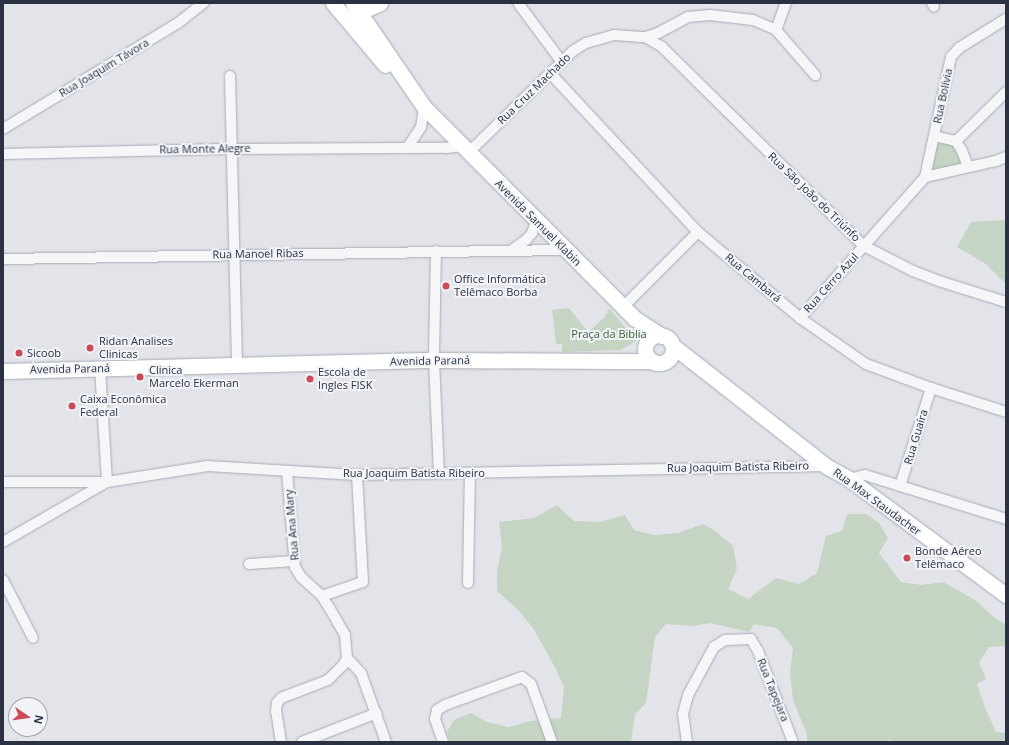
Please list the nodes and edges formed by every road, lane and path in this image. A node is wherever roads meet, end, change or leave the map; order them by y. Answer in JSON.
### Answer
{"nodes":[{"id":1,"x":204,"y":3,"type":"edge"},
{"id":2,"x":333,"y":3,"type":"edge"},
{"id":3,"x":380,"y":3,"type":"edge"},
{"id":4,"x":518,"y":3,"type":"edge"},
{"id":5,"x":786,"y":3,"type":"edge"},
{"id":6,"x":355,"y":12,"type":"edge"},
{"id":7,"x":1006,"y":19,"type":"edge"},
{"id":8,"x":776,"y":30,"type":"junction"},
{"id":9,"x":650,"y":39,"type":"junction"},
{"id":10,"x":561,"y":61,"type":"junction"},
{"id":11,"x":550,"y":73,"type":"junction"},
{"id":12,"x":815,"y":75,"type":"dead end"},
{"id":13,"x":230,"y":76,"type":"dead end"},
{"id":14,"x":1006,"y":92,"type":"edge"},
{"id":15,"x":422,"y":105,"type":"junction"},
{"id":16,"x":3,"y":129,"type":"edge"},
{"id":17,"x":934,"y":136,"type":"junction"},
{"id":18,"x":956,"y":141,"type":"junction"},
{"id":19,"x":407,"y":148,"type":"junction"},
{"id":20,"x":232,"y":149,"type":"junction"},
{"id":21,"x":466,"y":149,"type":"junction"},
{"id":22,"x":3,"y":154,"type":"edge"},
{"id":23,"x":1006,"y":157,"type":"edge"},
{"id":24,"x":968,"y":166,"type":"junction"},
{"id":25,"x":925,"y":177,"type":"junction"},
{"id":26,"x":536,"y":222,"type":"junction"},
{"id":27,"x":698,"y":232,"type":"junction"},
{"id":28,"x":864,"y":246,"type":"junction"},
{"id":29,"x":513,"y":249,"type":"junction"},
{"id":30,"x":564,"y":250,"type":"junction"},
{"id":31,"x":436,"y":251,"type":"junction"},
{"id":32,"x":234,"y":255,"type":"junction"},
{"id":33,"x":3,"y":259,"type":"edge"},
{"id":34,"x":1006,"y":302,"type":"edge"},
{"id":35,"x":623,"y":307,"type":"junction"},
{"id":36,"x":634,"y":318,"type":"junction"},
{"id":37,"x":800,"y":318,"type":"junction"},
{"id":38,"x":667,"y":341,"type":"junction"},
{"id":39,"x":652,"y":354,"type":"junction"},
{"id":40,"x":434,"y":360,"type":"junction"},
{"id":41,"x":237,"y":365,"type":"junction"},
{"id":42,"x":100,"y":369,"type":"junction"},
{"id":43,"x":704,"y":370,"type":"junction"},
{"id":44,"x":3,"y":371,"type":"edge"},
{"id":45,"x":931,"y":388,"type":"junction"},
{"id":46,"x":1006,"y":412,"type":"edge"},
{"id":47,"x":826,"y":466,"type":"junction"},
{"id":48,"x":287,"y":471,"type":"junction"},
{"id":49,"x":439,"y":473,"type":"junction"},
{"id":50,"x":470,"y":473,"type":"junction"},
{"id":51,"x":357,"y":475,"type":"junction"},
{"id":52,"x":849,"y":479,"type":"junction"},
{"id":53,"x":3,"y":482,"type":"edge"},
{"id":54,"x":107,"y":482,"type":"junction"},
{"id":55,"x":900,"y":486,"type":"junction"},
{"id":56,"x":1006,"y":519,"type":"edge"},
{"id":57,"x":3,"y":542,"type":"edge"},
{"id":58,"x":294,"y":561,"type":"junction"},
{"id":59,"x":249,"y":564,"type":"dead end"},
{"id":60,"x":3,"y":580,"type":"edge"},
{"id":61,"x":468,"y":583,"type":"dead end"},
{"id":62,"x":1006,"y":595,"type":"edge"},
{"id":63,"x":322,"y":596,"type":"junction"},
{"id":64,"x":33,"y":638,"type":"dead end"},
{"id":65,"x":346,"y":661,"type":"junction"},
{"id":66,"x":377,"y":713,"type":"junction"},
{"id":67,"x":281,"y":742,"type":"edge"},
{"id":68,"x":302,"y":742,"type":"edge"},
{"id":69,"x":386,"y":742,"type":"edge"},
{"id":70,"x":443,"y":742,"type":"edge"},
{"id":71,"x":552,"y":742,"type":"edge"},
{"id":72,"x":686,"y":742,"type":"edge"},
{"id":73,"x":793,"y":742,"type":"edge"}],
"edges":[{"from":1,"to":16,"type":"street","name":"Rua Joaquim Távora"},
{"from":2,"to":6,"type":"main road","name":"Avenida Samuel Klabin"},
{"from":3,"to":6,"type":"main road"},
{"from":4,"to":10,"type":"street"},
{"from":5,"to":8,"type":"street"},
{"from":6,"to":15,"type":"main road","name":"Avenida Samuel Klabin"},
{"from":7,"to":17,"type":"street","name":"Rua Bolívia"},
{"from":8,"to":9,"type":"street"},
{"from":8,"to":12,"type":"street"},
{"from":9,"to":10,"type":"street","name":"Rua Cruz Machado"},
{"from":9,"to":28,"type":"street","name":"Rua São João do Triúnfo"},
{"from":10,"to":11,"type":"street","name":"Rua Cruz Machado"},
{"from":11,"to":21,"type":"street","name":"Rua Cruz Machado"},
{"from":11,"to":27,"type":"street","name":"Rua Cambará"},
{"from":13,"to":20,"type":"street"},
{"from":14,"to":18,"type":"street"},
{"from":15,"to":19,"type":"street"},
{"from":15,"to":21,"type":"main road","name":"Avenida Samuel Klabin"},
{"from":17,"to":18,"type":"street"},
{"from":17,"to":25,"type":"street","name":"Rua Bolívia"},
{"from":18,"to":24,"type":"street"},
{"from":19,"to":20,"type":"street","name":"Rua Monte Alegre"},
{"from":19,"to":21,"type":"street","name":"Rua Monte Alegre"},
{"from":20,"to":22,"type":"street","name":"Rua Monte Alegre"},
{"from":20,"to":32,"type":"street"},
{"from":21,"to":26,"type":"main road","name":"Avenida Samuel Klabin"},
{"from":23,"to":24,"type":"street"},
{"from":24,"to":25,"type":"street"},
{"from":25,"to":28,"type":"street","name":"Rua Cerro Azul"},
{"from":26,"to":29,"type":"street"},
{"from":26,"to":30,"type":"main road","name":"Avenida Samuel Klabin"},
{"from":27,"to":35,"type":"street"},
{"from":27,"to":37,"type":"street","name":"Rua Cambará"},
{"from":28,"to":34,"type":"street","name":"Rua São João do Triúnfo"},
{"from":28,"to":37,"type":"street","name":"Rua Cerro Azul"},
{"from":29,"to":30,"type":"street","name":"Rua Manoel Ribas"},
{"from":29,"to":31,"type":"street","name":"Rua Manoel Ribas"},
{"from":30,"to":35,"type":"main road","name":"Avenida Samuel Klabin"},
{"from":31,"to":32,"type":"street","name":"Rua Manoel Ribas"},
{"from":31,"to":40,"type":"street"},
{"from":32,"to":33,"type":"street","name":"Rua Manoel Ribas"},
{"from":32,"to":41,"type":"street"},
{"from":35,"to":36,"type":"main road","name":"Avenida Samuel Klabin"},
{"from":36,"to":38,"type":"main road","name":"Avenida Samuel Klabin"},
{"from":36,"to":39,"type":"main road"},
{"from":37,"to":45,"type":"street","name":"Rua Cambará"},
{"from":38,"to":39,"type":"main road","name":"Avenida Paraná"},
{"from":38,"to":39,"type":"main road"},
{"from":38,"to":43,"type":"main road","name":"Avenida Samuel Klabin"},
{"from":39,"to":40,"type":"main road","name":"Avenida Paraná"},
{"from":39,"to":43,"type":"main road","name":"Avenida Samuel Klabin"},
{"from":40,"to":41,"type":"main road","name":"Avenida Paraná"},
{"from":40,"to":49,"type":"street"},
{"from":41,"to":42,"type":"main road","name":"Avenida Paraná"},
{"from":42,"to":44,"type":"main road","name":"Avenida Paraná"},
{"from":42,"to":54,"type":"street"},
{"from":43,"to":47,"type":"main road","name":"Avenida Samuel Klabin"},
{"from":45,"to":46,"type":"street","name":"Rua Cambará"},
{"from":45,"to":55,"type":"street","name":"Rua Guaíra"},
{"from":47,"to":50,"type":"street","name":"Rua Joaquim Batista Ribeiro"},
{"from":47,"to":52,"type":"main road","name":"Rua Max Staudacher"},
{"from":48,"to":51,"type":"street","name":"Rua Joaquim Batista Ribeiro"},
{"from":48,"to":54,"type":"street","name":"Rua Joaquim Batista Ribeiro"},
{"from":48,"to":58,"type":"street","name":"Rua Ana Mary"},
{"from":49,"to":50,"type":"street","name":"Rua Joaquim Batista Ribeiro"},
{"from":49,"to":51,"type":"street","name":"Rua Joaquim Batista Ribeiro"},
{"from":50,"to":61,"type":"street"},
{"from":51,"to":63,"type":"street"},
{"from":52,"to":55,"type":"street"},
{"from":52,"to":62,"type":"main road","name":"Rua Max Staudacher"},
{"from":53,"to":54,"type":"street","name":"Rua Joaquim Batista Ribeiro"},
{"from":54,"to":57,"type":"street"},
{"from":55,"to":56,"type":"street"},
{"from":58,"to":59,"type":"street"},
{"from":58,"to":63,"type":"street","name":"Rua Ana Mary"},
{"from":60,"to":64,"type":"street"},
{"from":63,"to":65,"type":"street","name":"Rua Ana Mary"},
{"from":65,"to":66,"type":"street"},
{"from":65,"to":67,"type":"street"},
{"from":66,"to":68,"type":"street"},
{"from":66,"to":69,"type":"street"},
{"from":70,"to":71,"type":"street"},
{"from":72,"to":73,"type":"street","name":"Rua Tapejara"}]}
